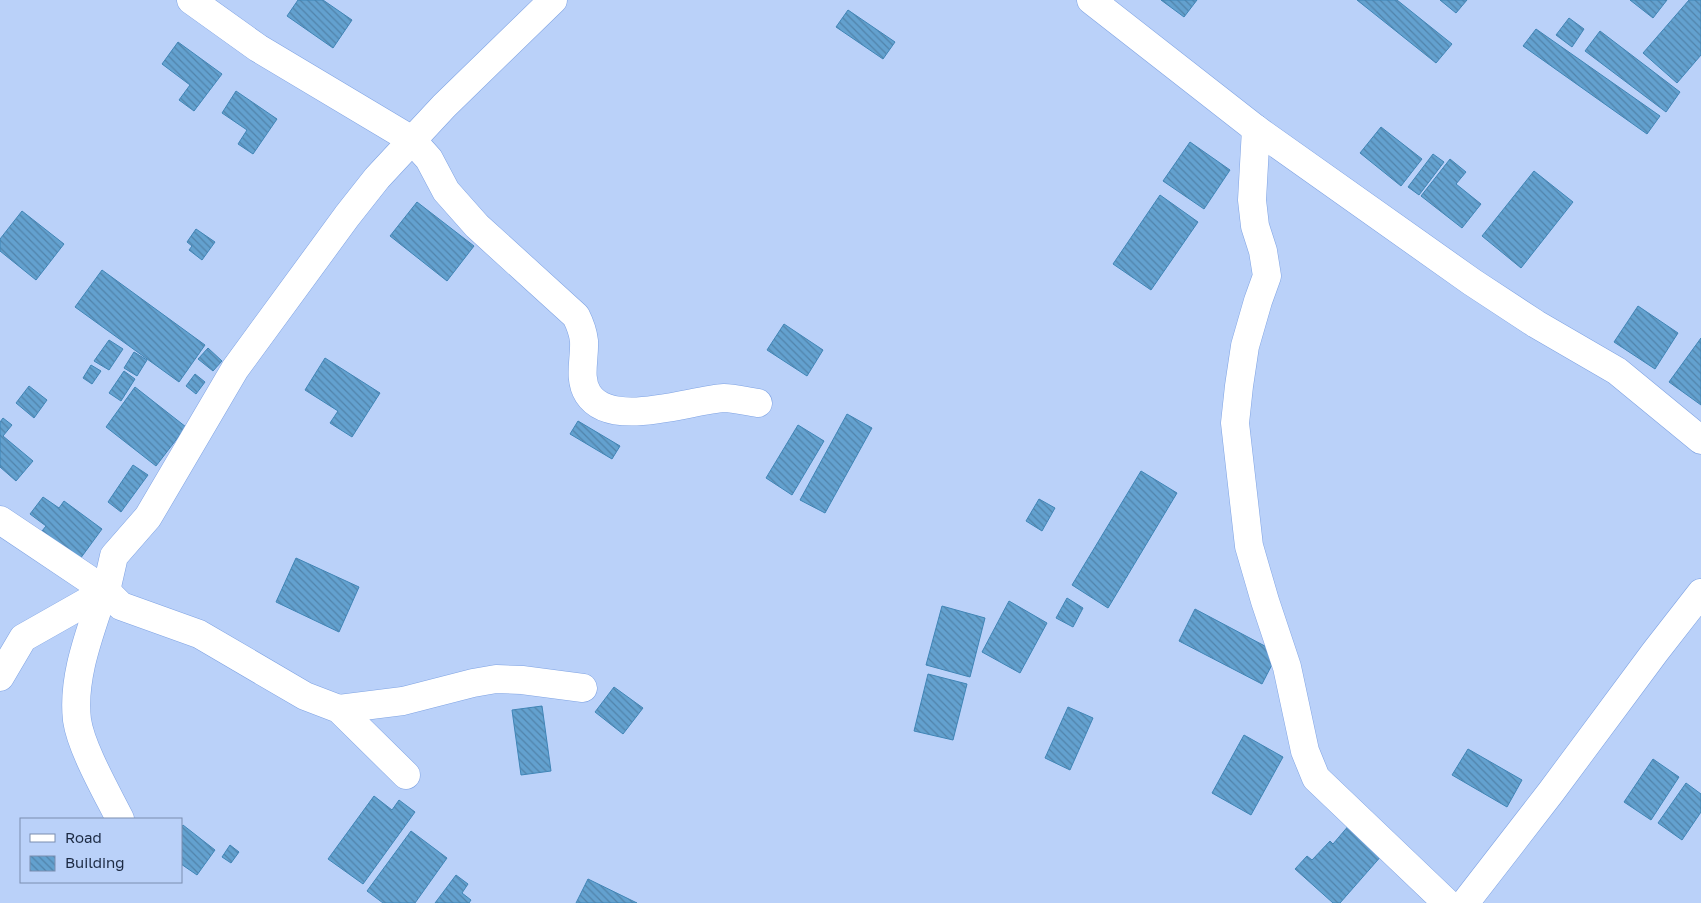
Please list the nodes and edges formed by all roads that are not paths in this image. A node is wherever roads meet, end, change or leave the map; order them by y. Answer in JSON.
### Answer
{"nodes":[{"id":1,"x":191,"y":0,"type":"edge"},
{"id":2,"x":553,"y":0,"type":"edge"},
{"id":3,"x":1090,"y":0,"type":"edge"},
{"id":4,"x":1256,"y":129,"type":"junction"},
{"id":5,"x":412,"y":140,"type":"junction"},
{"id":6,"x":758,"y":404,"type":"dead end"},
{"id":7,"x":1701,"y":440,"type":"edge"},
{"id":8,"x":0,"y":520,"type":"edge"},
{"id":9,"x":104,"y":592,"type":"junction"},
{"id":10,"x":1701,"y":593,"type":"edge"},
{"id":11,"x":0,"y":677,"type":"edge"},
{"id":12,"x":583,"y":688,"type":"dead end"},
{"id":13,"x":339,"y":708,"type":"junction"},
{"id":14,"x":406,"y":775,"type":"dead end"},
{"id":15,"x":120,"y":818,"type":"edge"},
{"id":16,"x":1447,"y":903,"type":"edge"},
{"id":17,"x":1465,"y":903,"type":"edge"}],
"edges":[{"from":1,"to":5,"type":"street"},
{"from":2,"to":5,"type":"street"},
{"from":3,"to":4,"type":"street"},
{"from":4,"to":7,"type":"street"},
{"from":4,"to":16,"type":"street"},
{"from":5,"to":6,"type":"street"},
{"from":5,"to":9,"type":"street"},
{"from":8,"to":9,"type":"street"},
{"from":9,"to":11,"type":"street"},
{"from":9,"to":13,"type":"street"},
{"from":9,"to":15,"type":"street"},
{"from":10,"to":17,"type":"street"},
{"from":12,"to":13,"type":"street"},
{"from":13,"to":14,"type":"street"}]}
